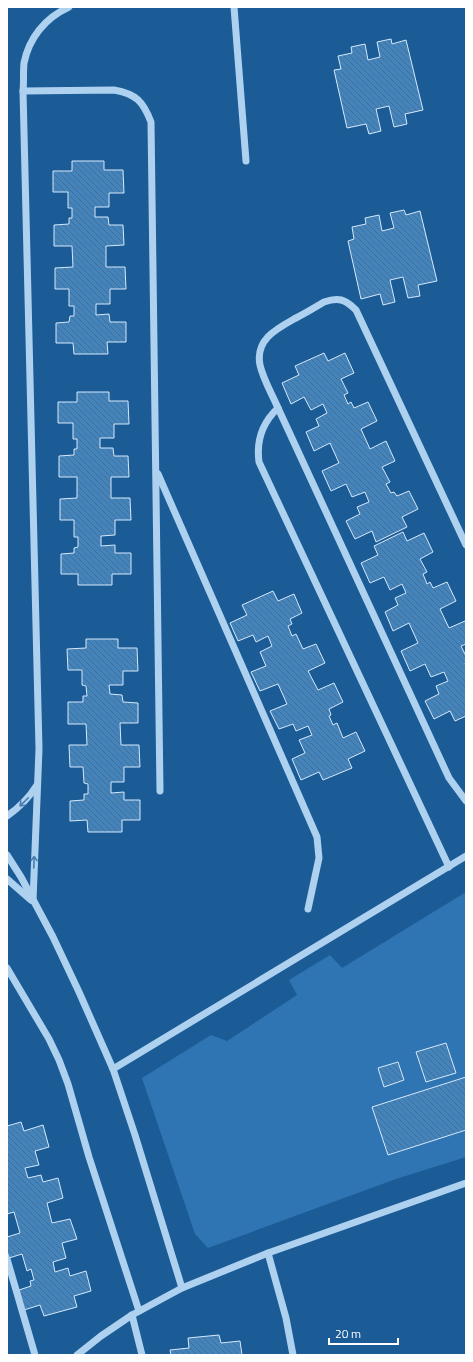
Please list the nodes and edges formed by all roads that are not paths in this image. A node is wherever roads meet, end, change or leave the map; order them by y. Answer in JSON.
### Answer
{"nodes":[{"id":1,"x":69,"y":7,"type":"edge"},
{"id":2,"x":234,"y":7,"type":"edge"},
{"id":3,"x":23,"y":91,"type":"junction"},
{"id":4,"x":246,"y":161,"type":"dead end"},
{"id":5,"x":278,"y":408,"type":"junction"},
{"id":6,"x":156,"y":470,"type":"junction"},
{"id":7,"x":466,"y":545,"type":"edge"},
{"id":8,"x":37,"y":785,"type":"junction"},
{"id":9,"x":160,"y":791,"type":"dead end"},
{"id":10,"x":466,"y":801,"type":"edge"},
{"id":11,"x":7,"y":816,"type":"edge"},
{"id":12,"x":7,"y":855,"type":"edge"},
{"id":13,"x":466,"y":856,"type":"edge"},
{"id":14,"x":449,"y":867,"type":"junction"},
{"id":15,"x":7,"y":879,"type":"edge"},
{"id":16,"x":33,"y":901,"type":"junction"},
{"id":17,"x":308,"y":909,"type":"dead end"},
{"id":18,"x":7,"y":968,"type":"edge"},
{"id":19,"x":113,"y":1069,"type":"junction"},
{"id":20,"x":466,"y":1183,"type":"edge"},
{"id":21,"x":268,"y":1253,"type":"junction"},
{"id":22,"x":7,"y":1259,"type":"edge"},
{"id":23,"x":182,"y":1288,"type":"junction"},
{"id":24,"x":139,"y":1311,"type":"junction"},
{"id":25,"x":132,"y":1315,"type":"junction"},
{"id":26,"x":36,"y":1355,"type":"edge"},
{"id":27,"x":77,"y":1355,"type":"edge"},
{"id":28,"x":142,"y":1355,"type":"edge"},
{"id":29,"x":293,"y":1355,"type":"edge"}],
"edges":[{"from":1,"to":3,"type":"street"},
{"from":2,"to":4,"type":"street"},
{"from":3,"to":6,"type":"street"},
{"from":3,"to":8,"type":"street"},
{"from":5,"to":7,"type":"street"},
{"from":5,"to":10,"type":"street"},
{"from":5,"to":14,"type":"street"},
{"from":6,"to":9,"type":"street"},
{"from":6,"to":17,"type":"street"},
{"from":8,"to":11,"type":"street","one_way":true},
{"from":16,"to":8,"type":"street","one_way":true},
{"from":12,"to":16,"type":"street"},
{"from":13,"to":14,"type":"street"},
{"from":14,"to":19,"type":"street"},
{"from":15,"to":16,"type":"street"},
{"from":16,"to":19,"type":"street"},
{"from":18,"to":24,"type":"street"},
{"from":19,"to":23,"type":"street"},
{"from":20,"to":21,"type":"street"},
{"from":21,"to":23,"type":"street"},
{"from":21,"to":29,"type":"street"},
{"from":22,"to":26,"type":"street"},
{"from":23,"to":24,"type":"street"},
{"from":24,"to":25,"type":"street"},
{"from":25,"to":27,"type":"street"},
{"from":25,"to":28,"type":"street"}]}
